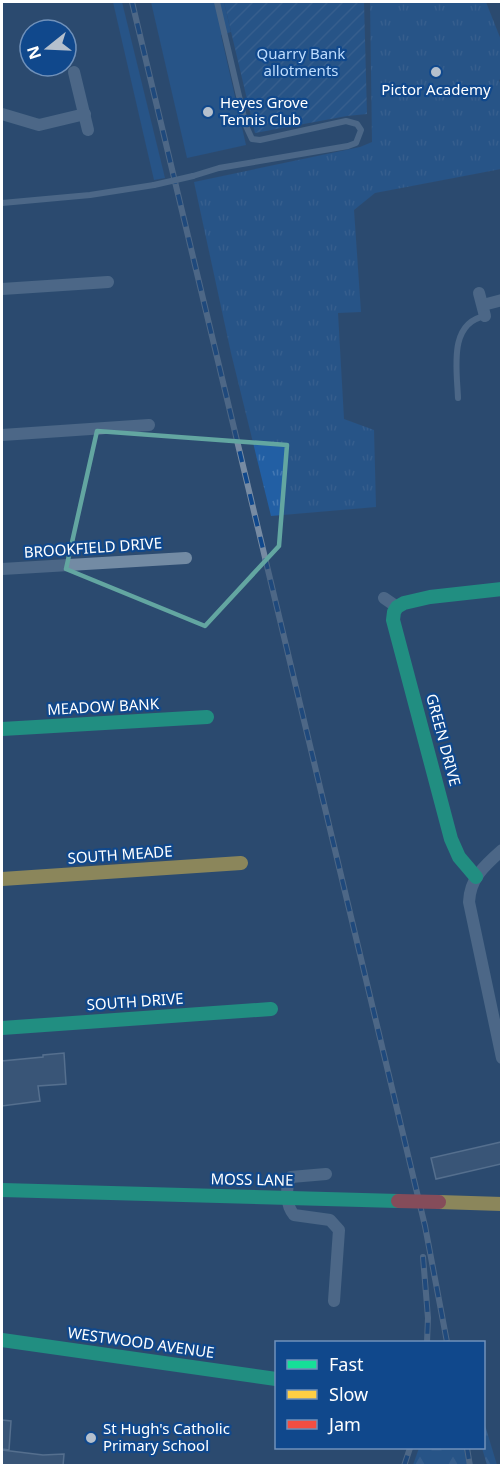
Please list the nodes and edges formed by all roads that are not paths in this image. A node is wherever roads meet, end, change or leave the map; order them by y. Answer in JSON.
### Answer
{"nodes":[{"id":1,"x":217,"y":2,"type":"edge"},
{"id":2,"x":75,"y":78,"type":"edge"},
{"id":3,"x":2,"y":114,"type":"edge"},
{"id":4,"x":84,"y":114,"type":"junction"},
{"id":5,"x":88,"y":130,"type":"dead end"},
{"id":6,"x":2,"y":203,"type":"edge"},
{"id":7,"x":108,"y":282,"type":"dead end"},
{"id":8,"x":2,"y":289,"type":"edge"},
{"id":9,"x":501,"y":300,"type":"edge"},
{"id":10,"x":482,"y":305,"type":"joint"},
{"id":11,"x":458,"y":398,"type":"dead end"},
{"id":12,"x":149,"y":425,"type":"dead end"},
{"id":13,"x":2,"y":435,"type":"edge"},
{"id":14,"x":186,"y":558,"type":"dead end"},
{"id":15,"x":2,"y":569,"type":"edge"},
{"id":16,"x":501,"y":589,"type":"edge"},
{"id":17,"x":384,"y":598,"type":"dead end"},
{"id":18,"x":397,"y":607,"type":"junction"},
{"id":19,"x":207,"y":717,"type":"dead end"},
{"id":20,"x":2,"y":729,"type":"edge"},
{"id":21,"x":501,"y":850,"type":"edge"},
{"id":22,"x":241,"y":863,"type":"dead end"},
{"id":23,"x":476,"y":877,"type":"junction"},
{"id":24,"x":2,"y":879,"type":"edge"},
{"id":25,"x":271,"y":1009,"type":"dead end"},
{"id":26,"x":2,"y":1028,"type":"edge"},
{"id":27,"x":501,"y":1058,"type":"edge"},
{"id":28,"x":326,"y":1174,"type":"dead end"},
{"id":29,"x":2,"y":1190,"type":"edge"},
{"id":30,"x":288,"y":1197,"type":"junction"},
{"id":31,"x":501,"y":1204,"type":"edge"},
{"id":32,"x":334,"y":1301,"type":"dead end"},
{"id":33,"x":2,"y":1340,"type":"edge"},
{"id":34,"x":275,"y":1379,"type":"edge"}],
"edges":[{"from":1,"to":6,"type":"lane","bridge":true},
{"from":2,"to":4,"type":"street"},
{"from":3,"to":4,"type":"street"},
{"from":4,"to":5,"type":"street"},
{"from":7,"to":8,"type":"street"},
{"from":9,"to":10,"type":"street"},
{"from":10,"to":11,"type":"lane"},
{"from":12,"to":13,"type":"street"},
{"from":14,"to":15,"type":"street","name":"BROOKFIELD DRIVE"},
{"from":16,"to":18,"type":"street"},
{"from":17,"to":18,"type":"street"},
{"from":18,"to":23,"type":"street","name":"GREEN DRIVE"},
{"from":19,"to":20,"type":"street","name":"MEADOW BANK"},
{"from":21,"to":23,"type":"street"},
{"from":22,"to":24,"type":"street","name":"SOUTH MEADE"},
{"from":23,"to":27,"type":"street"},
{"from":25,"to":26,"type":"street","name":"SOUTH DRIVE"},
{"from":28,"to":30,"type":"street"},
{"from":29,"to":30,"type":"street","name":"MOSS LANE"},
{"from":30,"to":31,"type":"street","name":"MOSS LANE","bridge":true},
{"from":30,"to":32,"type":"street"},
{"from":33,"to":34,"type":"street","name":"WESTWOOD AVENUE"}]}
